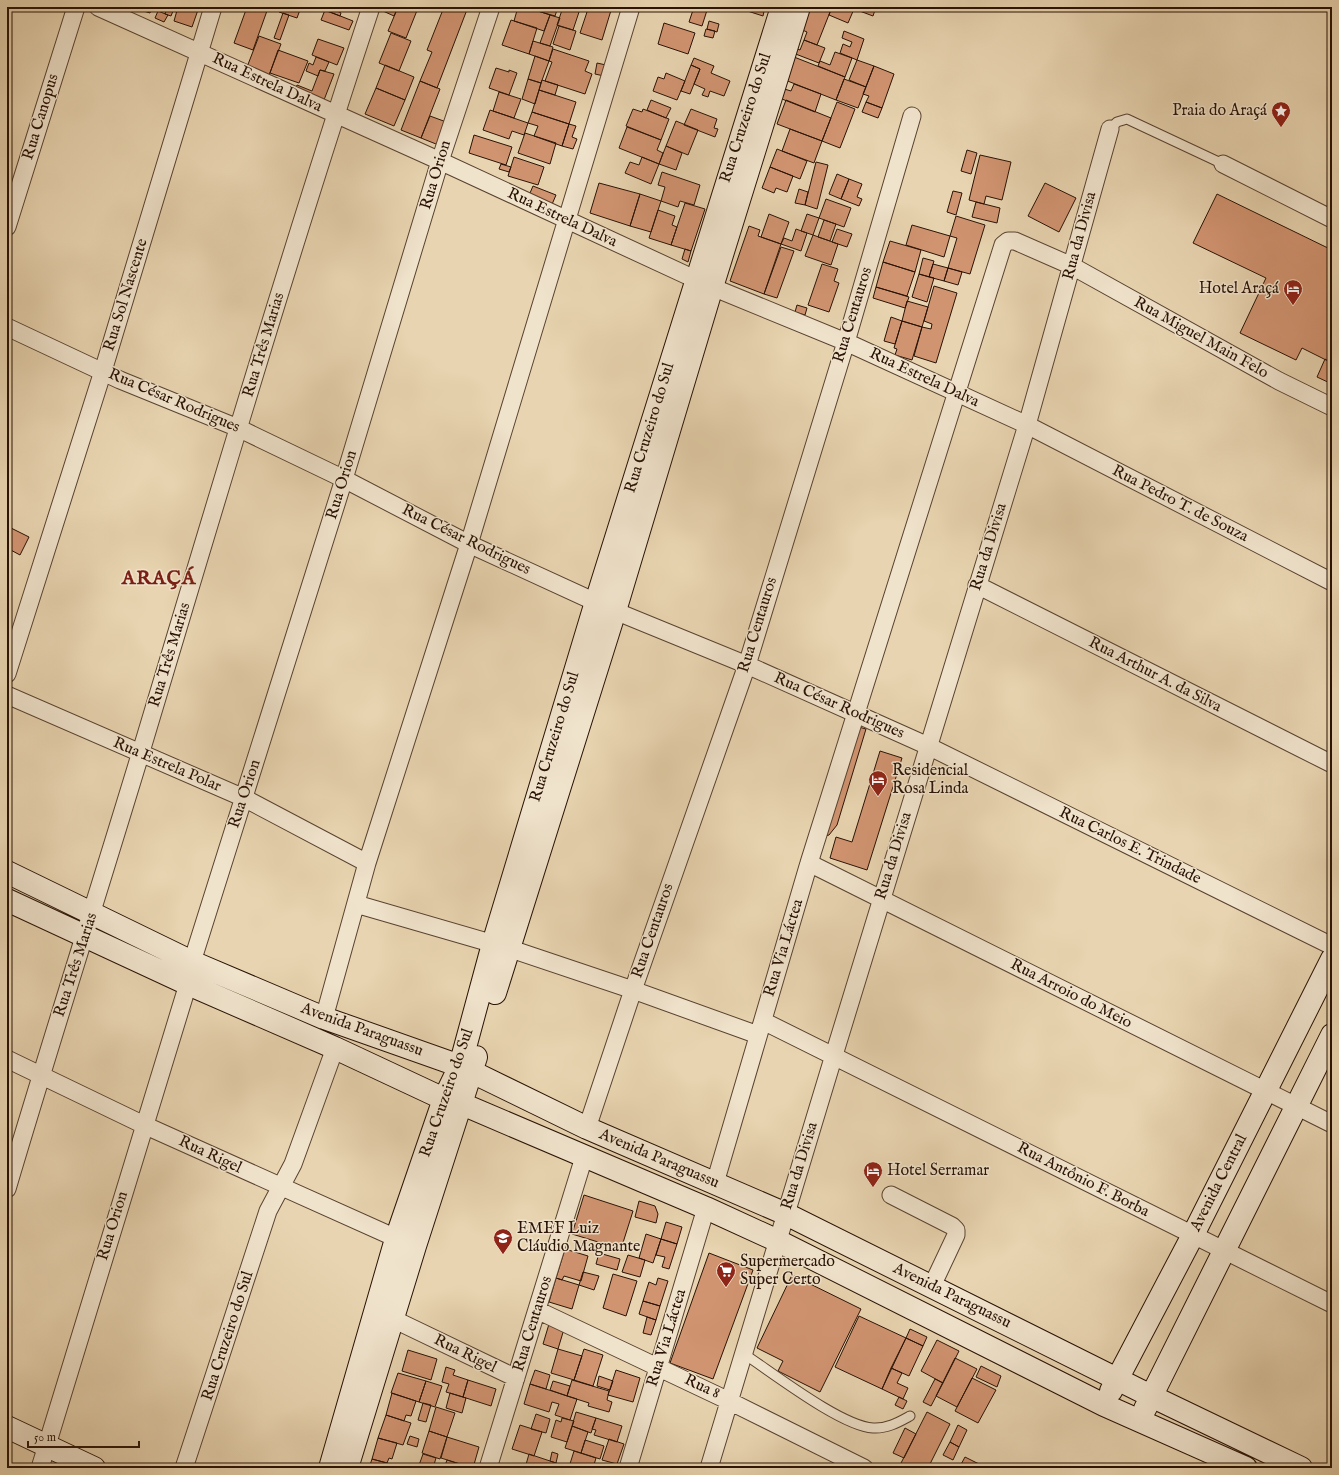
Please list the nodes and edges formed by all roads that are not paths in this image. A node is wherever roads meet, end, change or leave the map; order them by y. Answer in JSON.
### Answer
{"nodes":[{"id":1,"x":76,"y":7,"type":"edge"},
{"id":2,"x":98,"y":7,"type":"edge"},
{"id":3,"x":213,"y":7,"type":"edge"},
{"id":4,"x":372,"y":7,"type":"edge"},
{"id":5,"x":491,"y":7,"type":"edge"},
{"id":6,"x":631,"y":7,"type":"edge"},
{"id":7,"x":782,"y":7,"type":"edge"},
{"id":8,"x":799,"y":7,"type":"edge"},
{"id":9,"x":200,"y":53,"type":"junction"},
{"id":10,"x":770,"y":73,"type":"junction"},
{"id":11,"x":336,"y":114,"type":"junction"},
{"id":12,"x":912,"y":116,"type":"dead end"},
{"id":13,"x":1110,"y":129,"type":"joint"},
{"id":14,"x":440,"y":161,"type":"junction"},
{"id":15,"x":1222,"y":164,"type":"joint"},
{"id":16,"x":1332,"y":218,"type":"edge"},
{"id":17,"x":565,"y":220,"type":"junction"},
{"id":18,"x":7,"y":227,"type":"edge"},
{"id":19,"x":1072,"y":266,"type":"junction"},
{"id":20,"x":704,"y":283,"type":"junction"},
{"id":21,"x":7,"y":327,"type":"edge"},
{"id":22,"x":846,"y":342,"type":"junction"},
{"id":23,"x":103,"y":371,"type":"junction"},
{"id":24,"x":958,"y":394,"type":"junction"},
{"id":25,"x":1332,"y":407,"type":"edge"},
{"id":26,"x":1027,"y":425,"type":"junction"},
{"id":27,"x":238,"y":428,"type":"junction"},
{"id":28,"x":344,"y":479,"type":"junction"},
{"id":29,"x":469,"y":544,"type":"junction"},
{"id":30,"x":1332,"y":582,"type":"edge"},
{"id":31,"x":977,"y":585,"type":"junction"},
{"id":32,"x":605,"y":606,"type":"junction"},
{"id":33,"x":747,"y":664,"type":"junction"},
{"id":34,"x":7,"y":674,"type":"edge"},
{"id":35,"x":7,"y":695,"type":"edge"},
{"id":36,"x":857,"y":715,"type":"junction"},
{"id":37,"x":928,"y":746,"type":"junction"},
{"id":38,"x":140,"y":754,"type":"junction"},
{"id":39,"x":1332,"y":764,"type":"edge"},
{"id":40,"x":244,"y":798,"type":"junction"},
{"id":41,"x":367,"y":863,"type":"junction"},
{"id":42,"x":810,"y":863,"type":"junction"},
{"id":43,"x":7,"y":872,"type":"edge"},
{"id":44,"x":881,"y":899,"type":"junction"},
{"id":45,"x":7,"y":900,"type":"edge"},
{"id":46,"x":356,"y":904,"type":"junction"},
{"id":47,"x":92,"y":913,"type":"junction"},
{"id":48,"x":85,"y":936,"type":"junction"},
{"id":49,"x":500,"y":946,"type":"junction"},
{"id":50,"x":1332,"y":946,"type":"edge"},
{"id":51,"x":1332,"y":959,"type":"edge"},
{"id":52,"x":192,"y":962,"type":"junction"},
{"id":53,"x":188,"y":984,"type":"junction"},
{"id":54,"x":633,"y":990,"type":"junction"},
{"id":55,"x":324,"y":1018,"type":"junction"},
{"id":56,"x":760,"y":1028,"type":"junction"},
{"id":57,"x":1332,"y":1035,"type":"edge"},
{"id":58,"x":335,"y":1048,"type":"junction"},
{"id":59,"x":834,"y":1055,"type":"junction"},
{"id":60,"x":7,"y":1059,"type":"edge"},
{"id":61,"x":466,"y":1069,"type":"junction"},
{"id":62,"x":41,"y":1075,"type":"junction"},
{"id":63,"x":1266,"y":1091,"type":"junction"},
{"id":64,"x":453,"y":1102,"type":"junction"},
{"id":65,"x":1296,"y":1107,"type":"junction"},
{"id":66,"x":1332,"y":1124,"type":"edge"},
{"id":67,"x":144,"y":1125,"type":"junction"},
{"id":68,"x":587,"y":1128,"type":"junction"},
{"id":69,"x":584,"y":1157,"type":"junction"},
{"id":70,"x":715,"y":1183,"type":"junction"},
{"id":71,"x":281,"y":1188,"type":"junction"},
{"id":72,"x":7,"y":1189,"type":"edge"},
{"id":73,"x":891,"y":1195,"type":"dead end"},
{"id":74,"x":706,"y":1208,"type":"junction"},
{"id":75,"x":786,"y":1214,"type":"junction"},
{"id":76,"x":1193,"y":1235,"type":"junction"},
{"id":77,"x":778,"y":1241,"type":"junction"},
{"id":78,"x":406,"y":1242,"type":"junction"},
{"id":79,"x":1224,"y":1251,"type":"junction"},
{"id":80,"x":932,"y":1286,"type":"junction"},
{"id":81,"x":1332,"y":1304,"type":"edge"},
{"id":82,"x":538,"y":1310,"type":"junction"},
{"id":83,"x":393,"y":1319,"type":"junction"},
{"id":84,"x":744,"y":1354,"type":"junction"},
{"id":85,"x":659,"y":1367,"type":"junction"},
{"id":86,"x":516,"y":1378,"type":"junction"},
{"id":87,"x":1118,"y":1378,"type":"junction"},
{"id":88,"x":1151,"y":1396,"type":"junction"},
{"id":89,"x":729,"y":1401,"type":"junction"},
{"id":90,"x":1104,"y":1404,"type":"junction"},
{"id":91,"x":910,"y":1416,"type":"dead end"},
{"id":92,"x":1139,"y":1421,"type":"junction"},
{"id":93,"x":7,"y":1428,"type":"edge"},
{"id":94,"x":47,"y":1446,"type":"junction"},
{"id":95,"x":40,"y":1468,"type":"edge"},
{"id":96,"x":94,"y":1468,"type":"edge"},
{"id":97,"x":184,"y":1468,"type":"edge"},
{"id":98,"x":330,"y":1468,"type":"edge"},
{"id":99,"x":347,"y":1468,"type":"edge"},
{"id":100,"x":488,"y":1468,"type":"edge"},
{"id":101,"x":628,"y":1468,"type":"edge"},
{"id":102,"x":709,"y":1468,"type":"edge"},
{"id":103,"x":864,"y":1468,"type":"edge"},
{"id":104,"x":1246,"y":1468,"type":"edge"},
{"id":105,"x":1301,"y":1468,"type":"edge"}],
"edges":[{"from":1,"to":18,"type":"street","name":"Rua Canopus"},
{"from":2,"to":9,"type":"street","name":"Rua Estrela Dalva"},
{"from":3,"to":9,"type":"street","name":"Rua Sol Nascente"},
{"from":4,"to":11,"type":"street","name":"Rua Três Marias"},
{"from":5,"to":14,"type":"street","name":"Rua Orion"},
{"from":6,"to":17,"type":"street"},
{"from":7,"to":10,"type":"street","name":"Rua Cruzeiro do Sul"},
{"from":8,"to":10,"type":"street","name":"Rua Cruzeiro do Sul"},
{"from":9,"to":11,"type":"street","name":"Rua Estrela Dalva"},
{"from":9,"to":23,"type":"street","name":"Rua Sol Nascente"},
{"from":10,"to":20,"type":"street","name":"Rua Cruzeiro do Sul"},
{"from":11,"to":14,"type":"street","name":"Rua Estrela Dalva"},
{"from":11,"to":27,"type":"street","name":"Rua Três Marias"},
{"from":12,"to":22,"type":"street","name":"Rua Centauros"},
{"from":13,"to":15,"type":"lane"},
{"from":13,"to":19,"type":"street","name":"Rua da Divisa"},
{"from":14,"to":17,"type":"street","name":"Rua Estrela Dalva"},
{"from":14,"to":28,"type":"street","name":"Rua Orion"},
{"from":15,"to":16,"type":"street"},
{"from":17,"to":20,"type":"street","name":"Rua Estrela Dalva"},
{"from":17,"to":29,"type":"street"},
{"from":19,"to":24,"type":"street","name":"Rua Miguel Main Felo"},
{"from":19,"to":25,"type":"street","name":"Rua Miguel Main Felo"},
{"from":19,"to":26,"type":"street","name":"Rua da Divisa"},
{"from":20,"to":22,"type":"street","name":"Rua Estrela Dalva"},
{"from":20,"to":32,"type":"street","name":"Rua Cruzeiro do Sul"},
{"from":21,"to":23,"type":"street","name":"Rua César Rodrigues"},
{"from":22,"to":24,"type":"street","name":"Rua Estrela Dalva"},
{"from":22,"to":33,"type":"street","name":"Rua Centauros"},
{"from":23,"to":27,"type":"street","name":"Rua César Rodrigues"},
{"from":23,"to":34,"type":"street","name":"Rua Sol Nascente"},
{"from":24,"to":26,"type":"street","name":"Rua Estrela Dalva"},
{"from":24,"to":36,"type":"street","name":"Rua Via Láctea"},
{"from":26,"to":30,"type":"street","name":"Rua Pedro T. de Souza"},
{"from":26,"to":31,"type":"street","name":"Rua da Divisa"},
{"from":27,"to":28,"type":"street","name":"Rua César Rodrigues"},
{"from":27,"to":38,"type":"street","name":"Rua Três Marias"},
{"from":28,"to":29,"type":"street","name":"Rua César Rodrigues"},
{"from":28,"to":40,"type":"street","name":"Rua Orion"},
{"from":29,"to":32,"type":"street","name":"Rua César Rodrigues"},
{"from":29,"to":41,"type":"street"},
{"from":31,"to":37,"type":"street","name":"Rua da Divisa"},
{"from":31,"to":39,"type":"street","name":"Rua Arthur A. da Silva"},
{"from":32,"to":33,"type":"street","name":"Rua César Rodrigues"},
{"from":32,"to":49,"type":"street","name":"Rua Cruzeiro do Sul"},
{"from":33,"to":36,"type":"street","name":"Rua César Rodrigues"},
{"from":33,"to":54,"type":"street","name":"Rua Centauros"},
{"from":35,"to":38,"type":"street","name":"Rua Estrela Polar"},
{"from":36,"to":37,"type":"street","name":"Rua César Rodrigues"},
{"from":36,"to":42,"type":"street","name":"Rua Via Láctea"},
{"from":37,"to":44,"type":"street","name":"Rua da Divisa"},
{"from":37,"to":50,"type":"street","name":"Rua Carlos E. Trindade"},
{"from":38,"to":40,"type":"street","name":"Rua Estrela Polar"},
{"from":38,"to":47,"type":"street","name":"Rua Três Marias"},
{"from":40,"to":41,"type":"street","name":"Rua Estrela Polar"},
{"from":40,"to":52,"type":"street","name":"Rua Orion"},
{"from":41,"to":46,"type":"street"},
{"from":42,"to":44,"type":"street","name":"Rua Arroio do Meio"},
{"from":42,"to":56,"type":"street","name":"Rua Via Láctea"},
{"from":43,"to":47,"type":"street","name":"Avenida Paraguassu"},
{"from":44,"to":59,"type":"street","name":"Rua da Divisa"},
{"from":44,"to":63,"type":"street","name":"Rua Arroio do Meio"},
{"from":45,"to":48,"type":"street","name":"Avenida Paraguassu"},
{"from":46,"to":49,"type":"street","name":"Rua Antônio F. Borba"},
{"from":46,"to":55,"type":"street"},
{"from":47,"to":48,"type":"street","name":"Rua Três Marias"},
{"from":47,"to":52,"type":"street","name":"Avenida Paraguassu"},
{"from":48,"to":53,"type":"street","name":"Avenida Paraguassu"},
{"from":48,"to":62,"type":"street","name":"Rua Três Marias"},
{"from":49,"to":54,"type":"street","name":"Rua Antônio F. Borba"},
{"from":49,"to":61,"type":"street","name":"Rua Cruzeiro do Sul"},
{"from":51,"to":63,"type":"street","name":"Avenida Central"},
{"from":52,"to":55,"type":"street","name":"Avenida Paraguassu"},
{"from":53,"to":58,"type":"street","name":"Avenida Paraguassu"},
{"from":53,"to":67,"type":"street","name":"Rua Orion"},
{"from":54,"to":56,"type":"street","name":"Rua Antônio F. Borba"},
{"from":54,"to":68,"type":"street","name":"Rua Centauros"},
{"from":55,"to":61,"type":"street","name":"Avenida Paraguassu"},
{"from":56,"to":59,"type":"street","name":"Rua Antônio F. Borba"},
{"from":56,"to":70,"type":"street","name":"Rua Via Láctea"},
{"from":57,"to":65,"type":"street"},
{"from":58,"to":64,"type":"street","name":"Avenida Paraguassu"},
{"from":58,"to":71,"type":"street","name":"Rua Cruzeiro do Sul"},
{"from":59,"to":75,"type":"street","name":"Rua da Divisa"},
{"from":59,"to":76,"type":"street","name":"Rua Antônio F. Borba"},
{"from":60,"to":62,"type":"street","name":"Rua Rigel"},
{"from":61,"to":64,"type":"street","name":"Rua Cruzeiro do Sul"},
{"from":61,"to":68,"type":"street","name":"Avenida Paraguassu"},
{"from":62,"to":67,"type":"street","name":"Rua Rigel"},
{"from":62,"to":72,"type":"street","name":"Rua Três Marias"},
{"from":63,"to":65,"type":"street","name":"Rua Arroio do Meio"},
{"from":63,"to":76,"type":"street","name":"Avenida Central"},
{"from":64,"to":69,"type":"street","name":"Avenida Paraguassu"},
{"from":64,"to":78,"type":"street","name":"Rua Cruzeiro do Sul"},
{"from":65,"to":66,"type":"street","name":"Rua Arroio do Meio"},
{"from":65,"to":79,"type":"street"},
{"from":67,"to":71,"type":"street","name":"Rua Rigel"},
{"from":67,"to":94,"type":"street","name":"Rua Orion"},
{"from":68,"to":70,"type":"street","name":"Avenida Paraguassu"},
{"from":69,"to":74,"type":"street","name":"Avenida Paraguassu"},
{"from":69,"to":82,"type":"street","name":"Rua Centauros"},
{"from":70,"to":75,"type":"street","name":"Avenida Paraguassu"},
{"from":71,"to":78,"type":"street","name":"Rua Rigel"},
{"from":71,"to":97,"type":"street","name":"Rua Cruzeiro do Sul"},
{"from":73,"to":80,"type":"street"},
{"from":74,"to":77,"type":"street","name":"Avenida Paraguassu"},
{"from":74,"to":85,"type":"street","name":"Rua Via Láctea"},
{"from":75,"to":77,"type":"street","name":"Rua da Divisa"},
{"from":75,"to":80,"type":"street","name":"Avenida Paraguassu"},
{"from":76,"to":79,"type":"street","name":"Rua Antônio F. Borba"},
{"from":76,"to":87,"type":"street","name":"Avenida Central"},
{"from":77,"to":84,"type":"street","name":"Rua da Divisa"},
{"from":77,"to":90,"type":"street","name":"Avenida Paraguassu"},
{"from":78,"to":83,"type":"street","name":"Rua Cruzeiro do Sul"},
{"from":78,"to":98,"type":"street","name":"Rua Cruzeiro do Sul"},
{"from":79,"to":81,"type":"street","name":"Rua Antônio F. Borba"},
{"from":79,"to":88,"type":"street"},
{"from":80,"to":87,"type":"street","name":"Avenida Paraguassu"},
{"from":82,"to":85,"type":"street","name":"Rua 8"},
{"from":82,"to":86,"type":"street","name":"Rua Centauros"},
{"from":83,"to":86,"type":"street","name":"Rua Rigel"},
{"from":83,"to":99,"type":"street","name":"Rua Cruzeiro do Sul"},
{"from":84,"to":89,"type":"street","name":"Rua da Divisa"},
{"from":84,"to":91,"type":"lane"},
{"from":85,"to":89,"type":"street","name":"Rua 8"},
{"from":85,"to":101,"type":"street","name":"Rua Via Láctea"},
{"from":86,"to":100,"type":"street","name":"Rua Centauros"},
{"from":87,"to":88,"type":"street","name":"Avenida Paraguassu"},
{"from":87,"to":90,"type":"street","name":"Avenida Central"},
{"from":88,"to":92,"type":"street"},
{"from":88,"to":105,"type":"street","name":"Avenida Paraguassu"},
{"from":89,"to":102,"type":"street","name":"Rua da Divisa"},
{"from":89,"to":103,"type":"street","name":"Rua 8"},
{"from":90,"to":92,"type":"street","name":"Avenida Paraguassu"},
{"from":92,"to":104,"type":"street","name":"Avenida Paraguassu"},
{"from":93,"to":94,"type":"street"},
{"from":94,"to":95,"type":"street","name":"Rua Orion"},
{"from":94,"to":96,"type":"street"}]}
